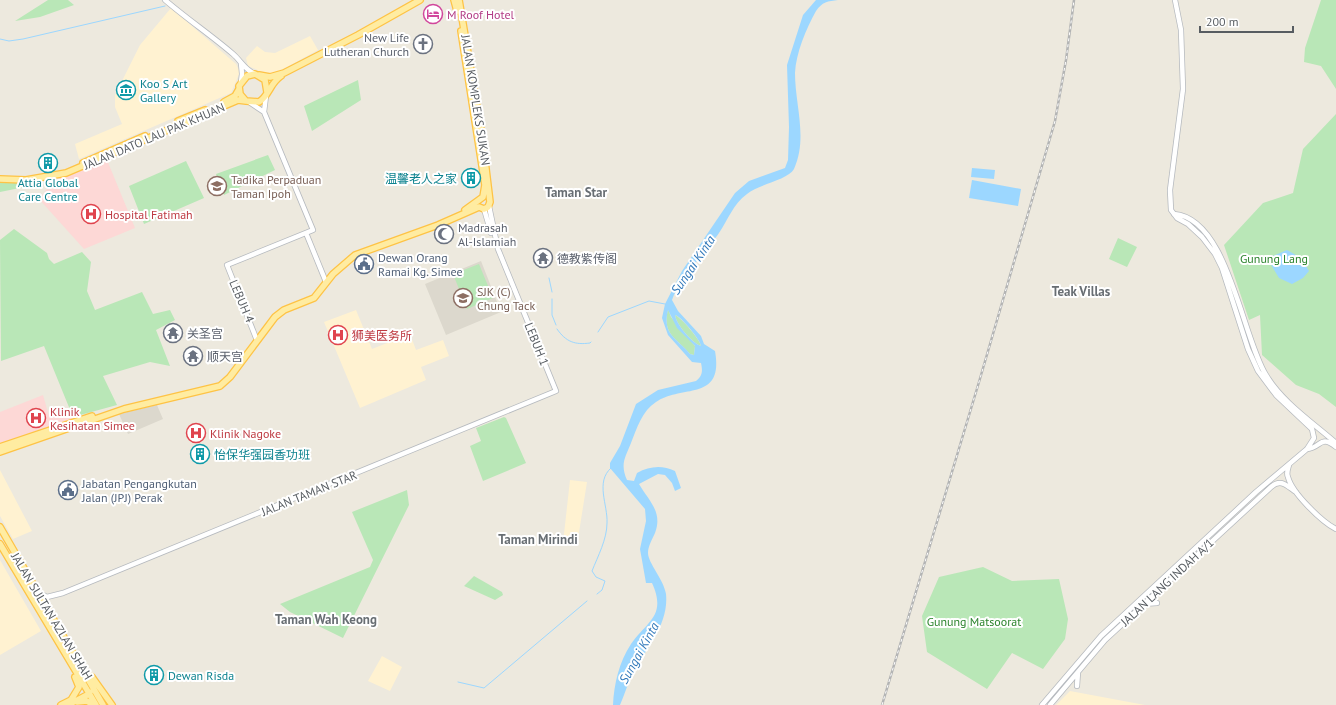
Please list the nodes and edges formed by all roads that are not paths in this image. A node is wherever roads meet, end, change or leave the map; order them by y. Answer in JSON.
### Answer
{"nodes":[{"id":1,"x":165,"y":0,"type":"edge"},
{"id":2,"x":420,"y":0,"type":"edge"},
{"id":3,"x":454,"y":0,"type":"edge"},
{"id":4,"x":459,"y":0,"type":"edge"},
{"id":5,"x":1175,"y":0,"type":"edge"},
{"id":6,"x":240,"y":62,"type":"junction"},
{"id":7,"x":284,"y":73,"type":"junction"},
{"id":8,"x":257,"y":75,"type":"junction"},
{"id":9,"x":241,"y":82,"type":"junction"},
{"id":10,"x":239,"y":90,"type":"junction"},
{"id":11,"x":267,"y":94,"type":"junction"},
{"id":12,"x":248,"y":102,"type":"junction"},
{"id":13,"x":264,"y":112,"type":"junction"},
{"id":14,"x":62,"y":173,"type":"junction"},
{"id":15,"x":0,"y":179,"type":"edge"},
{"id":16,"x":481,"y":203,"type":"junction"},
{"id":17,"x":489,"y":203,"type":"junction"},
{"id":18,"x":1174,"y":214,"type":"junction"},
{"id":19,"x":306,"y":233,"type":"junction"},
{"id":20,"x":498,"y":249,"type":"junction"},
{"id":21,"x":325,"y":280,"type":"junction"},
{"id":22,"x":256,"y":338,"type":"junction"},
{"id":23,"x":556,"y":391,"type":"joint"},
{"id":24,"x":70,"y":428,"type":"junction"},
{"id":25,"x":50,"y":430,"type":"junction"},
{"id":26,"x":32,"y":440,"type":"junction"},
{"id":27,"x":13,"y":442,"type":"junction"},
{"id":28,"x":1336,"y":443,"type":"edge"},
{"id":29,"x":0,"y":447,"type":"edge"},
{"id":30,"x":1336,"y":447,"type":"edge"},
{"id":31,"x":1307,"y":449,"type":"junction"},
{"id":32,"x":0,"y":452,"type":"edge"},
{"id":33,"x":1288,"y":465,"type":"junction"},
{"id":34,"x":1296,"y":492,"type":"junction"},
{"id":35,"x":0,"y":527,"type":"edge"},
{"id":36,"x":1336,"y":529,"type":"edge"},
{"id":37,"x":0,"y":544,"type":"edge"},
{"id":38,"x":32,"y":584,"type":"junction"},
{"id":39,"x":61,"y":593,"type":"junction"},
{"id":40,"x":35,"y":602,"type":"junction"},
{"id":41,"x":1157,"y":603,"type":"dead end"},
{"id":42,"x":1143,"y":604,"type":"junction"},
{"id":43,"x":48,"y":610,"type":"junction"},
{"id":44,"x":75,"y":657,"type":"junction"},
{"id":45,"x":1078,"y":672,"type":"junction"},
{"id":46,"x":1078,"y":686,"type":"dead end"},
{"id":47,"x":88,"y":689,"type":"junction"},
{"id":48,"x":70,"y":703,"type":"edge"},
{"id":49,"x":102,"y":703,"type":"edge"},
{"id":50,"x":61,"y":705,"type":"edge"},
{"id":51,"x":94,"y":705,"type":"edge"},
{"id":52,"x":112,"y":705,"type":"edge"},
{"id":53,"x":1042,"y":705,"type":"edge"},
{"id":54,"x":1050,"y":705,"type":"edge"}],
"edges":[{"from":1,"to":6,"type":"street"},
{"from":2,"to":7,"type":"main road"},
{"from":3,"to":16,"type":"main road","name":"JALAN KOMPLEKS SUKAN"},
{"from":4,"to":17,"type":"main road","name":"JALAN KOMPLEKS SUKAN"},
{"from":5,"to":18,"type":"street"},
{"from":6,"to":8,"type":"street"},
{"from":6,"to":9,"type":"street"},
{"from":7,"to":8,"type":"main road"},
{"from":7,"to":11,"type":"main road"},
{"from":8,"to":9,"type":"main road"},
{"from":8,"to":11,"type":"main road"},
{"from":9,"to":10,"type":"main road"},
{"from":10,"to":12,"type":"main road"},
{"from":10,"to":14,"type":"main road","name":"JALAN DATO LAU PAK KHUAN"},
{"from":11,"to":12,"type":"main road"},
{"from":11,"to":13,"type":"street"},
{"from":12,"to":13,"type":"street"},
{"from":12,"to":14,"type":"main road","name":"JALAN DATO LAU PAK KHUAN"},
{"from":13,"to":19,"type":"street"},
{"from":14,"to":15,"type":"main road","name":"JALAN DATO LAU PAK KHUAN"},
{"from":16,"to":17,"type":"main road"},
{"from":16,"to":17,"type":"main road"},
{"from":16,"to":20,"type":"street"},
{"from":16,"to":21,"type":"main road"},
{"from":17,"to":20,"type":"street","name":"LEBUH 1"},
{"from":18,"to":28,"type":"street"},
{"from":18,"to":31,"type":"street"},
{"from":19,"to":21,"type":"street"},
{"from":19,"to":22,"type":"street","name":"LEBUH 4"},
{"from":20,"to":23,"type":"street","name":"LEBUH 1"},
{"from":21,"to":22,"type":"main road"},
{"from":21,"to":24,"type":"main road"},
{"from":22,"to":25,"type":"main road"},
{"from":23,"to":39,"type":"street","name":"JALAN TAMAN STAR"},
{"from":24,"to":25,"type":"main road"},
{"from":24,"to":26,"type":"main road"},
{"from":25,"to":27,"type":"main road"},
{"from":26,"to":27,"type":"main road"},
{"from":26,"to":32,"type":"main road"},
{"from":27,"to":29,"type":"main road"},
{"from":30,"to":31,"type":"street"},
{"from":31,"to":33,"type":"street"},
{"from":33,"to":34,"type":"street"},
{"from":33,"to":53,"type":"street"},
{"from":34,"to":36,"type":"street"},
{"from":34,"to":42,"type":"street","name":"JALAN LANG INDAH A/1"},
{"from":35,"to":38,"type":"main road","name":"JALAN SULTAN AZLAN SHAH"},
{"from":37,"to":40,"type":"main road","name":"JALAN SULTAN AZLAN SHAH"},
{"from":38,"to":39,"type":"street","name":"JALAN TAMAN STAR"},
{"from":38,"to":43,"type":"main road","name":"JALAN SULTAN AZLAN SHAH"},
{"from":38,"to":47,"type":"main road"},
{"from":39,"to":43,"type":"street","name":"JALAN TAMAN STAR"},
{"from":40,"to":47,"type":"main road","name":"JALAN SULTAN AZLAN SHAH"},
{"from":40,"to":48,"type":"main road"},
{"from":41,"to":42,"type":"street"},
{"from":42,"to":45,"type":"street","name":"JALAN LANG INDAH A/1"},
{"from":43,"to":44,"type":"main road","name":"JALAN SULTAN AZLAN SHAH"},
{"from":44,"to":49,"type":"main road","name":"JALAN SULTAN AZLAN SHAH"},
{"from":44,"to":52,"type":"main road"},
{"from":45,"to":46,"type":"street"},
{"from":45,"to":54,"type":"street","name":"JALAN LANG INDAH A/1"},
{"from":47,"to":48,"type":"main road"},
{"from":47,"to":49,"type":"main road"},
{"from":47,"to":51,"type":"main road","name":"JALAN SULTAN AZLAN SHAH"},
{"from":48,"to":50,"type":"main road"},
{"from":48,"to":51,"type":"main road"}]}
